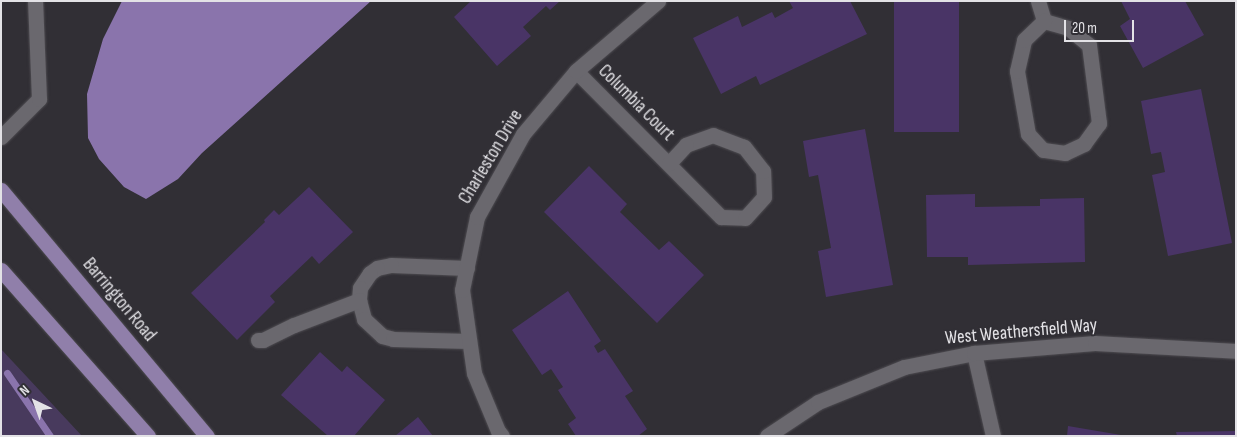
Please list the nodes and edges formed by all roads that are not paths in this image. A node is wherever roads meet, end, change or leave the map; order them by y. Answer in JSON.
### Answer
{"nodes":[{"id":1,"x":35,"y":1,"type":"edge"},
{"id":2,"x":658,"y":1,"type":"edge"},
{"id":3,"x":1038,"y":1,"type":"edge"},
{"id":4,"x":1044,"y":21,"type":"junction"},
{"id":5,"x":576,"y":71,"type":"junction"},
{"id":6,"x":1,"y":137,"type":"edge"},
{"id":7,"x":669,"y":163,"type":"junction"},
{"id":8,"x":1,"y":190,"type":"edge"},
{"id":9,"x":466,"y":268,"type":"junction"},
{"id":10,"x":1,"y":270,"type":"edge"},
{"id":11,"x":359,"y":300,"type":"junction"},
{"id":12,"x":258,"y":340,"type":"dead end"},
{"id":13,"x":469,"y":341,"type":"junction"},
{"id":14,"x":1236,"y":351,"type":"edge"},
{"id":15,"x":974,"y":353,"type":"junction"},
{"id":16,"x":148,"y":436,"type":"edge"},
{"id":17,"x":207,"y":436,"type":"edge"},
{"id":18,"x":502,"y":436,"type":"edge"},
{"id":19,"x":767,"y":436,"type":"edge"},
{"id":20,"x":993,"y":436,"type":"edge"}],
"edges":[{"from":1,"to":6,"type":"street"},
{"from":2,"to":5,"type":"street","name":"Charleston Drive"},
{"from":3,"to":4,"type":"street"},
{"from":4,"to":4,"type":"street"},
{"from":5,"to":7,"type":"street","name":"Columbia Court"},
{"from":5,"to":9,"type":"street","name":"Charleston Drive"},
{"from":7,"to":7,"type":"street","name":"Columbia Court"},
{"from":8,"to":17,"type":"main road","name":"Barrington Road"},
{"from":9,"to":11,"type":"street"},
{"from":9,"to":13,"type":"street","name":"Charleston Drive"},
{"from":10,"to":16,"type":"main road"},
{"from":11,"to":12,"type":"street"},
{"from":11,"to":13,"type":"street"},
{"from":13,"to":18,"type":"street","name":"Charleston Drive"},
{"from":14,"to":15,"type":"street","name":"West Weathersfield Way"},
{"from":15,"to":19,"type":"street","name":"West Weathersfield Way"},
{"from":15,"to":20,"type":"street"}]}
